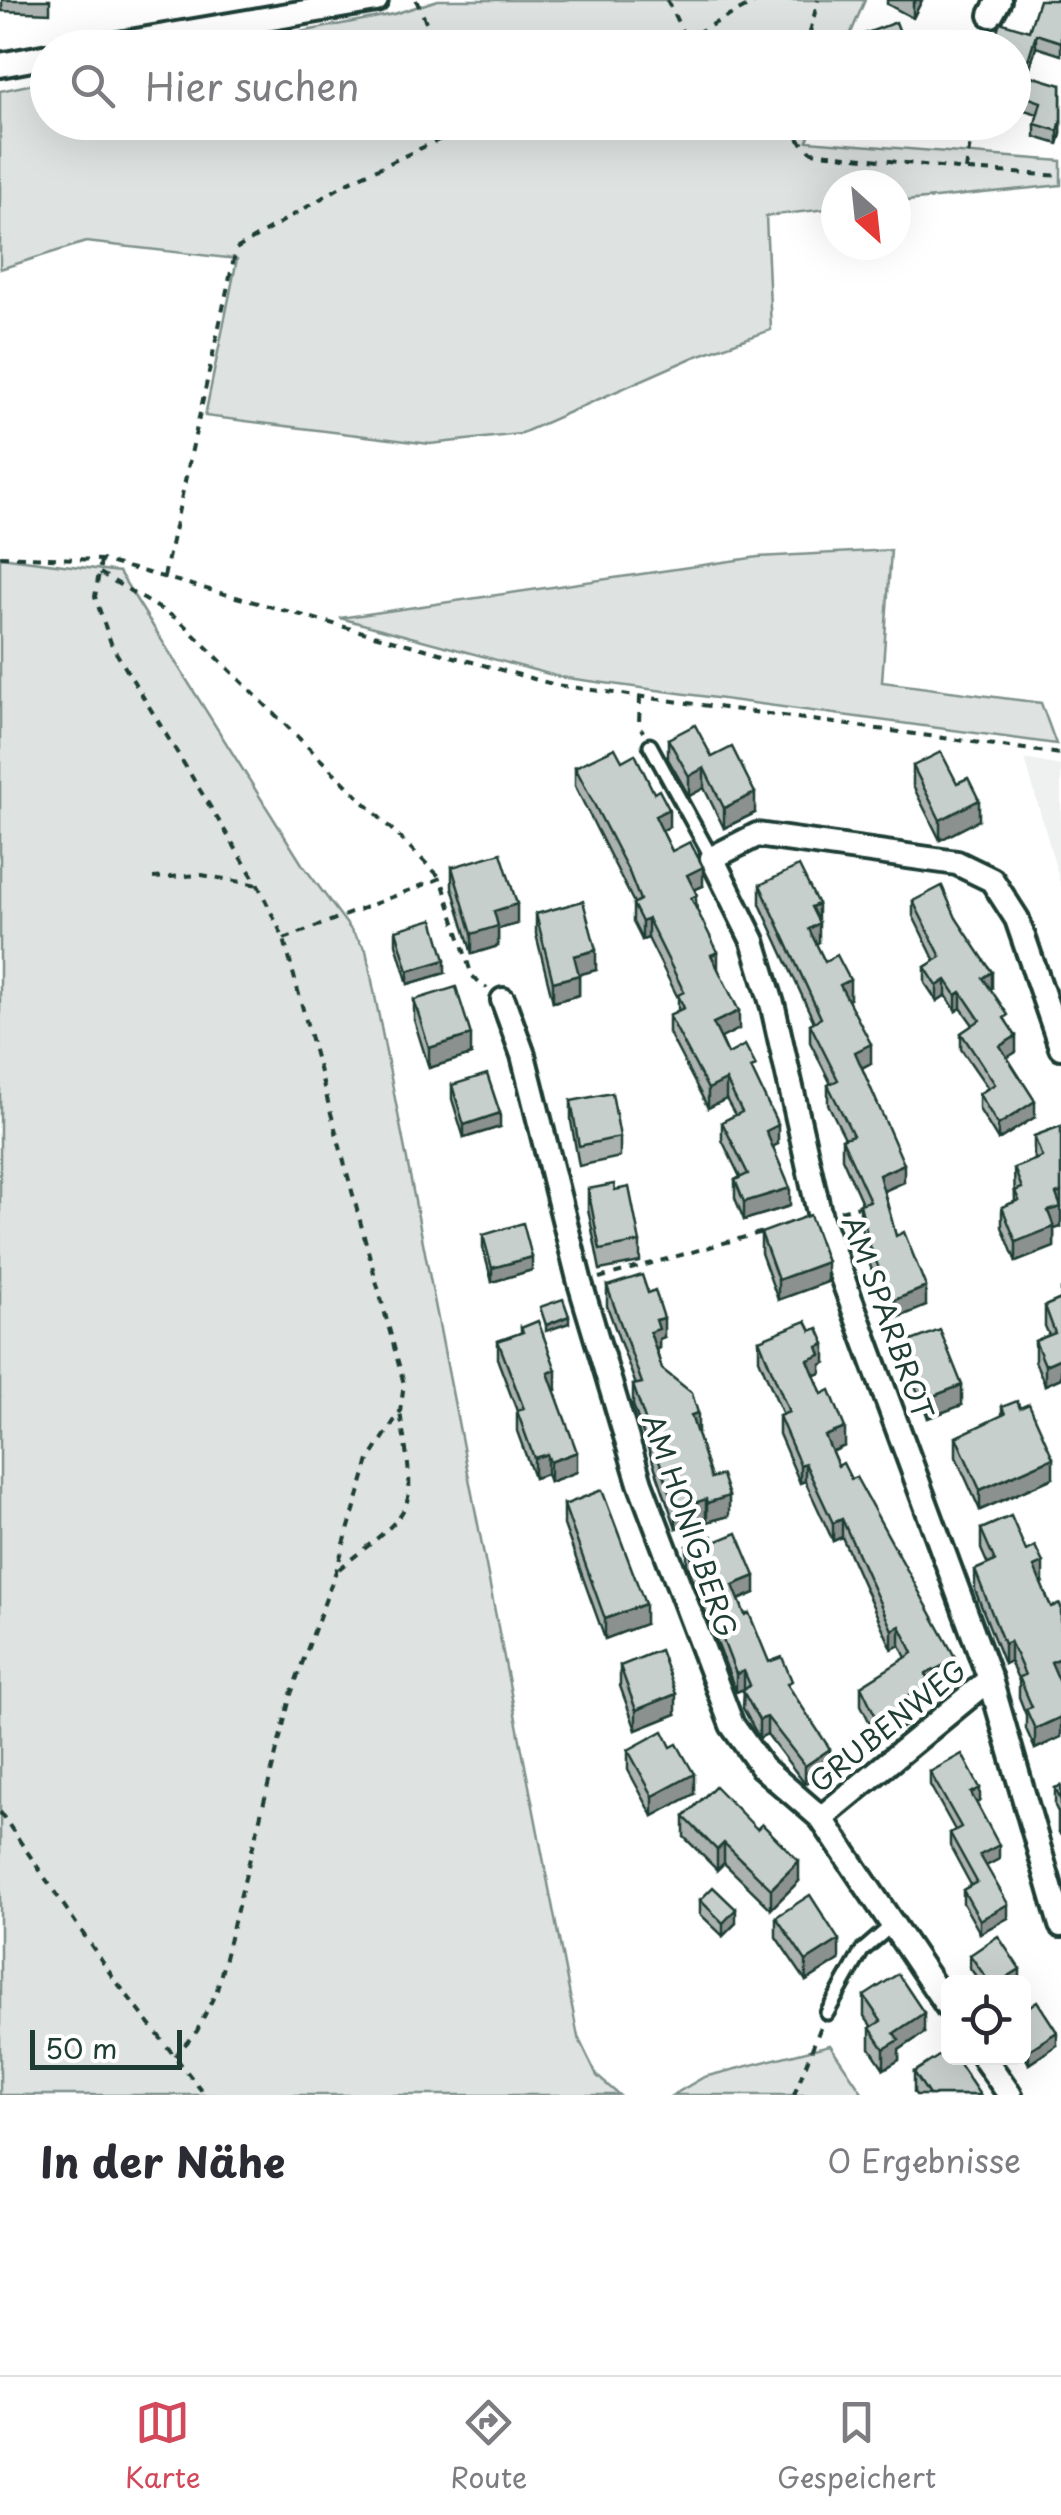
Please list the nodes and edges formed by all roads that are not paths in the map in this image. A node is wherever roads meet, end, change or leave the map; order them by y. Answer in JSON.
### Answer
{"nodes":[{"id":1,"x":376,"y":0,"type":"edge"},
{"id":2,"x":200,"y":30,"type":"edge"},
{"id":3,"x":30,"y":59,"type":"edge"},
{"id":4,"x":0,"y":65,"type":"edge"},
{"id":5,"x":650,"y":745,"type":"road end"},
{"id":6,"x":712,"y":858,"type":"junction"},
{"id":7,"x":503,"y":1000,"type":"road end"},
{"id":8,"x":1061,"y":1048,"type":"edge"},
{"id":9,"x":990,"y":1680,"type":"junction"},
{"id":10,"x":821,"y":1818,"type":"junction"},
{"id":11,"x":1060,"y":1919,"type":"edge"},
{"id":12,"x":892,"y":1925,"type":"junction"},
{"id":13,"x":941,"y":1997,"type":"edge"},
{"id":14,"x":826,"y":2013,"type":"road end"},
{"id":15,"x":989,"y":2065,"type":"edge"},
{"id":16,"x":1010,"y":2095,"type":"edge"}],
"edges":[{"from":1,"to":2,"type":"street"},
{"from":3,"to":4,"type":"street"},
{"from":5,"to":6,"type":"lane","name":"AM SPARBROT"},
{"from":6,"to":8,"type":"street"},
{"from":6,"to":9,"type":"street","name":"AM SPARBROT"},
{"from":7,"to":10,"type":"street","name":"AM HONIGBERG"},
{"from":9,"to":10,"type":"street","name":"GRUBENWEG"},
{"from":9,"to":11,"type":"street","name":"AM SPARBROT"},
{"from":10,"to":12,"type":"street","name":"AM HONIGBERG"},
{"from":12,"to":13,"type":"street","name":"AM HONIGBERG"},
{"from":12,"to":14,"type":"lane"},
{"from":15,"to":16,"type":"street"}]}
